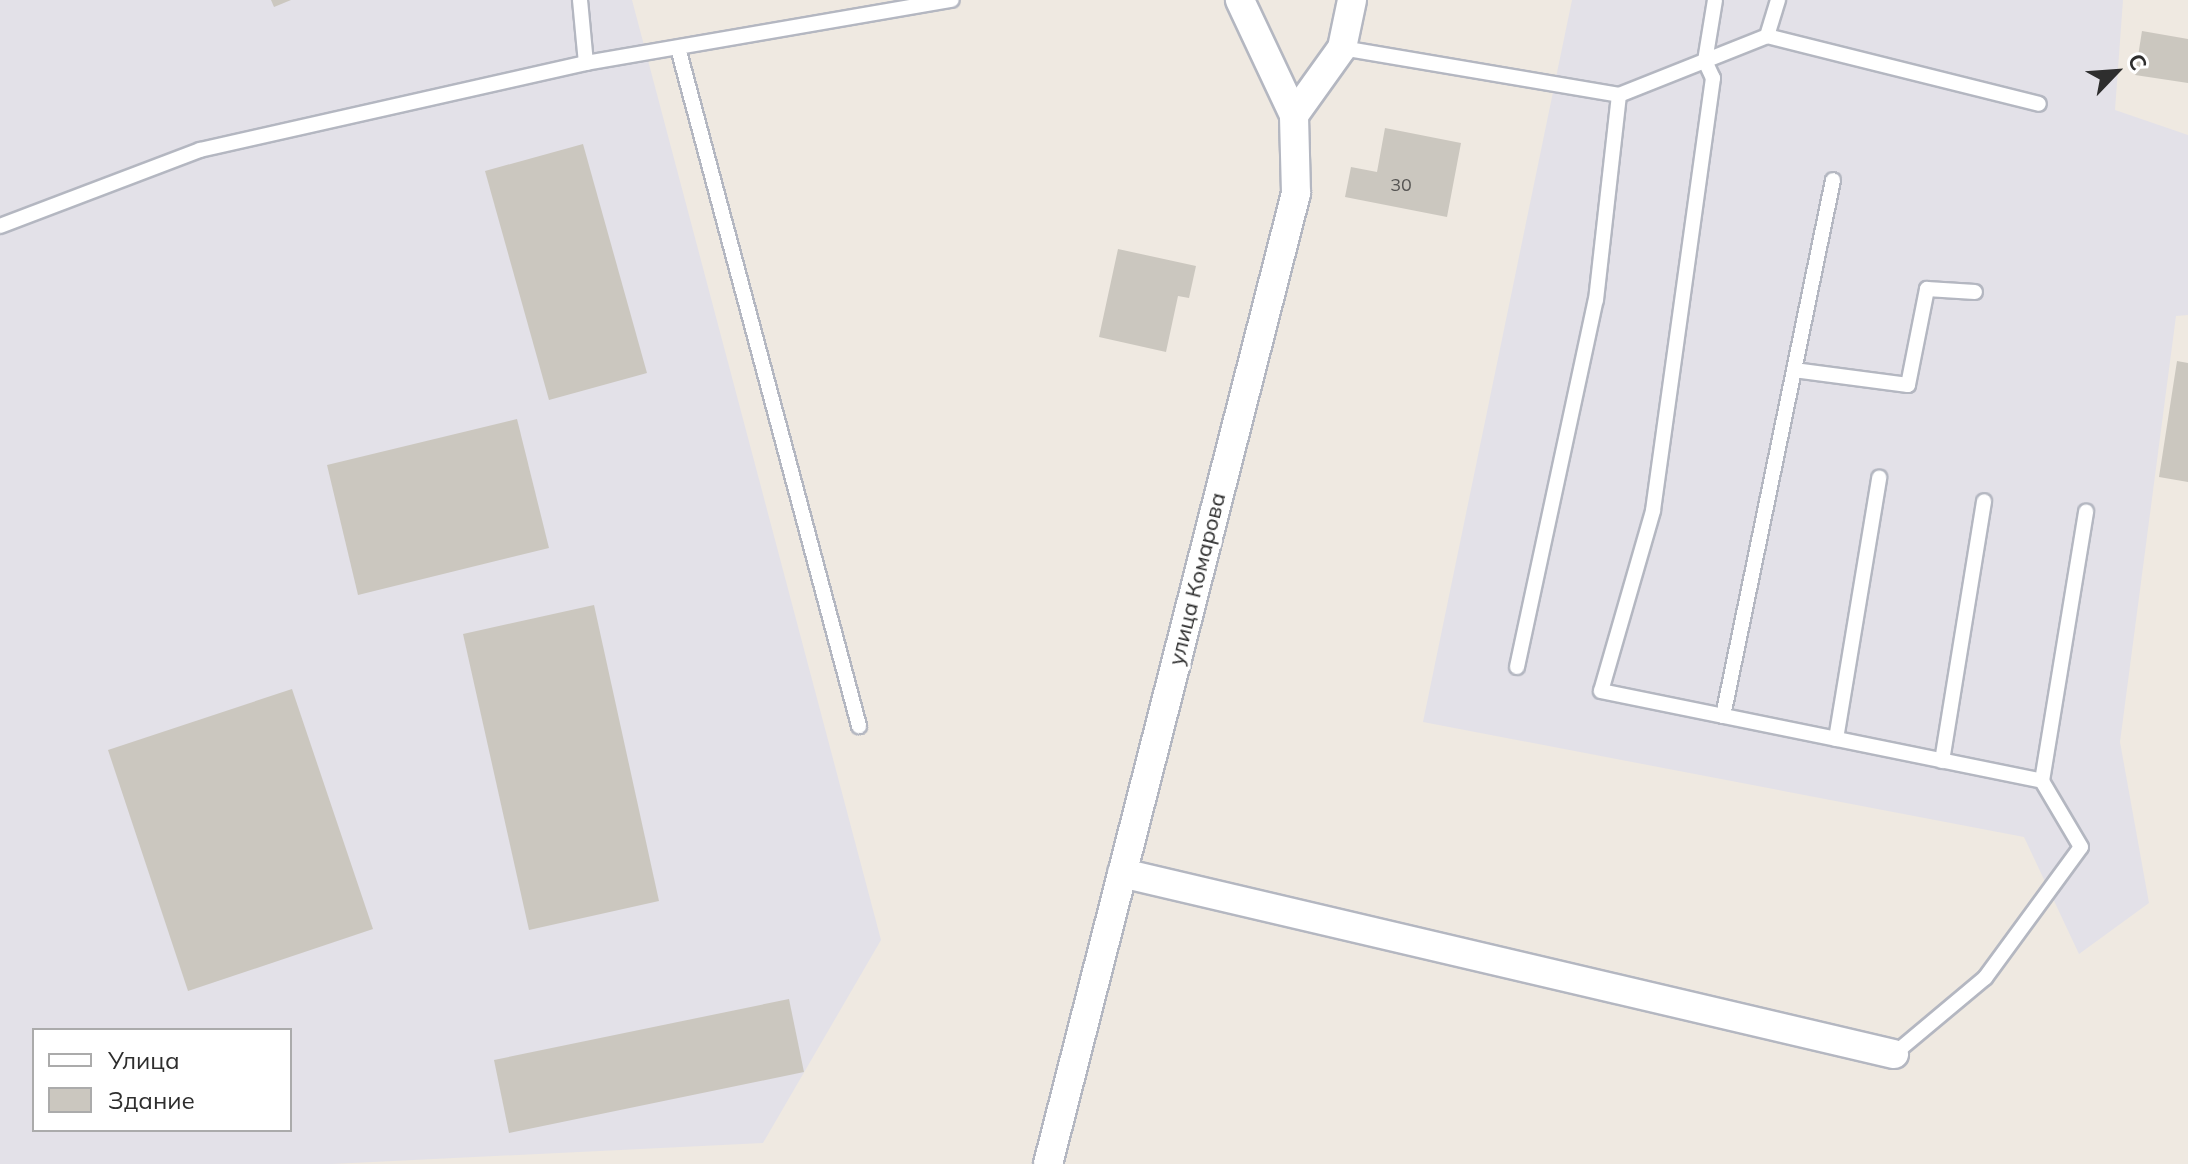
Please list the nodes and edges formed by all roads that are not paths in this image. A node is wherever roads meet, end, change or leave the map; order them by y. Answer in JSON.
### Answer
{"nodes":[{"id":1,"x":580,"y":0,"type":"edge"},
{"id":2,"x":952,"y":0,"type":"edge"},
{"id":3,"x":1240,"y":0,"type":"edge"},
{"id":4,"x":1352,"y":0,"type":"edge"},
{"id":5,"x":1715,"y":0,"type":"edge"},
{"id":6,"x":1778,"y":0,"type":"edge"},
{"id":7,"x":1767,"y":36,"type":"junction"},
{"id":8,"x":678,"y":48,"type":"junction"},
{"id":9,"x":1342,"y":48,"type":"junction"},
{"id":10,"x":1705,"y":61,"type":"junction"},
{"id":11,"x":586,"y":63,"type":"junction"},
{"id":12,"x":1619,"y":95,"type":"junction"},
{"id":13,"x":2039,"y":104,"type":"dead end"},
{"id":14,"x":1294,"y":115,"type":"junction"},
{"id":15,"x":1833,"y":180,"type":"dead end"},
{"id":16,"x":0,"y":226,"type":"edge"},
{"id":17,"x":1975,"y":292,"type":"dead end"},
{"id":18,"x":1794,"y":370,"type":"junction"},
{"id":19,"x":1879,"y":478,"type":"dead end"},
{"id":20,"x":1984,"y":501,"type":"dead end"},
{"id":21,"x":2086,"y":512,"type":"dead end"},
{"id":22,"x":1517,"y":667,"type":"dead end"},
{"id":23,"x":1723,"y":716,"type":"junction"},
{"id":24,"x":859,"y":726,"type":"dead end"},
{"id":25,"x":1836,"y":739,"type":"junction"},
{"id":26,"x":1942,"y":761,"type":"junction"},
{"id":27,"x":2042,"y":781,"type":"junction"},
{"id":28,"x":1122,"y":873,"type":"junction"},
{"id":29,"x":1894,"y":1054,"type":"joint"},
{"id":30,"x":1048,"y":1164,"type":"edge"}],
"edges":[{"from":1,"to":11,"type":"lane"},
{"from":2,"to":8,"type":"lane"},
{"from":3,"to":14,"type":"street","name":"улица Комарова"},
{"from":4,"to":9,"type":"street"},
{"from":5,"to":10,"type":"lane"},
{"from":6,"to":7,"type":"lane"},
{"from":7,"to":10,"type":"lane"},
{"from":7,"to":13,"type":"lane"},
{"from":8,"to":11,"type":"lane"},
{"from":8,"to":24,"type":"lane"},
{"from":9,"to":12,"type":"lane"},
{"from":9,"to":14,"type":"street"},
{"from":10,"to":12,"type":"lane"},
{"from":10,"to":23,"type":"lane"},
{"from":11,"to":16,"type":"lane"},
{"from":12,"to":22,"type":"lane"},
{"from":14,"to":28,"type":"street","name":"улица Комарова"},
{"from":15,"to":18,"type":"lane"},
{"from":17,"to":18,"type":"lane"},
{"from":18,"to":23,"type":"lane"},
{"from":19,"to":25,"type":"lane"},
{"from":20,"to":26,"type":"lane"},
{"from":21,"to":27,"type":"lane"},
{"from":23,"to":25,"type":"lane"},
{"from":25,"to":26,"type":"lane"},
{"from":26,"to":27,"type":"lane"},
{"from":27,"to":29,"type":"lane"},
{"from":28,"to":29,"type":"street"},
{"from":28,"to":30,"type":"street","name":"улица Комарова"}]}
